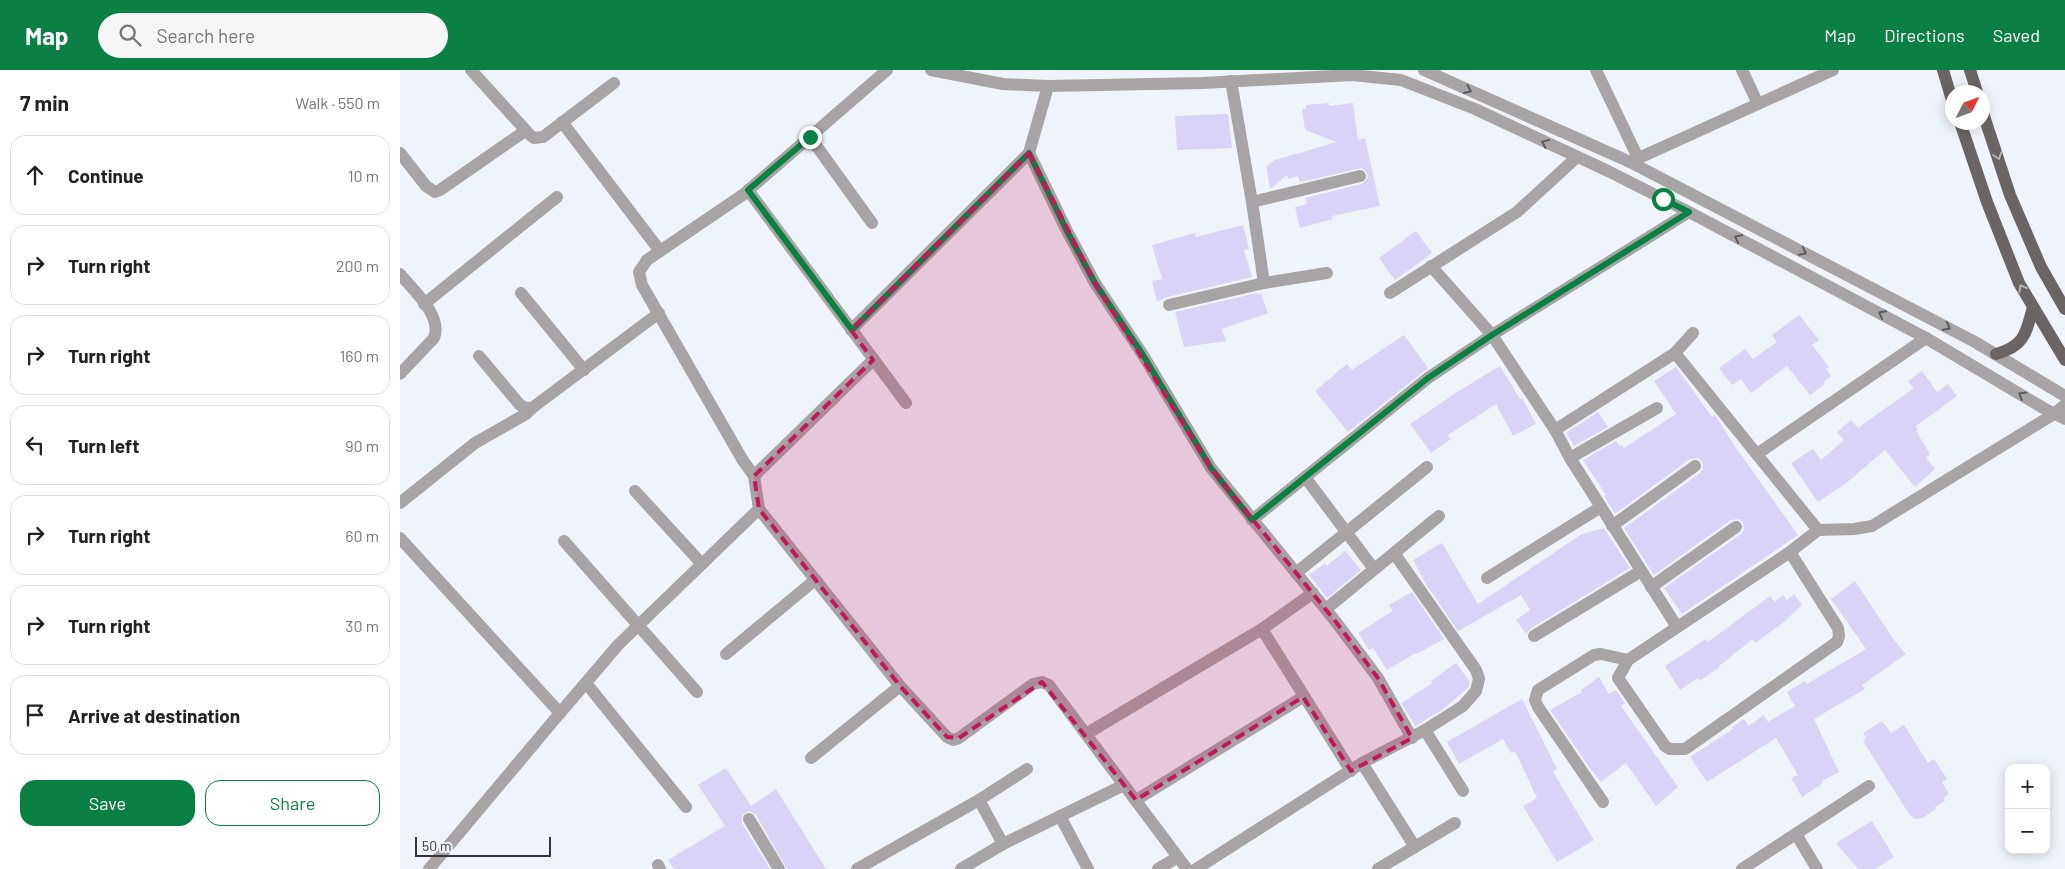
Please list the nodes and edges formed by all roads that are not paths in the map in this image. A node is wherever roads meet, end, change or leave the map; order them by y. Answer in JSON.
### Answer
{"nodes":[{"id":1,"x":471,"y":70,"type":"edge"},
{"id":2,"x":887,"y":70,"type":"edge"},
{"id":3,"x":931,"y":70,"type":"edge"},
{"id":4,"x":1424,"y":70,"type":"edge"},
{"id":5,"x":1596,"y":70,"type":"edge"},
{"id":6,"x":1742,"y":70,"type":"edge"},
{"id":7,"x":1833,"y":70,"type":"edge"},
{"id":8,"x":1943,"y":70,"type":"edge"},
{"id":9,"x":1970,"y":70,"type":"edge"},
{"id":10,"x":1402,"y":75,"type":"edge"},
{"id":11,"x":1231,"y":80,"type":"junction"},
{"id":12,"x":614,"y":83,"type":"dead end"},
{"id":13,"x":1948,"y":85,"type":"edge"},
{"id":14,"x":1975,"y":85,"type":"edge"},
{"id":15,"x":1048,"y":86,"type":"junction"},
{"id":16,"x":1758,"y":104,"type":"junction"},
{"id":17,"x":562,"y":122,"type":"junction"},
{"id":18,"x":1963,"y":130,"type":"edge"},
{"id":19,"x":1989,"y":130,"type":"edge"},
{"id":20,"x":525,"y":131,"type":"junction"},
{"id":21,"x":810,"y":137,"type":"junction"},
{"id":22,"x":400,"y":153,"type":"edge"},
{"id":23,"x":1029,"y":153,"type":"junction"},
{"id":24,"x":1577,"y":157,"type":"junction"},
{"id":25,"x":1634,"y":160,"type":"junction"},
{"id":26,"x":1360,"y":176,"type":"dead end"},
{"id":27,"x":1679,"y":187,"type":"junction"},
{"id":28,"x":748,"y":190,"type":"junction"},
{"id":29,"x":557,"y":197,"type":"dead end"},
{"id":30,"x":1663,"y":199,"type":"junction"},
{"id":31,"x":1252,"y":202,"type":"junction"},
{"id":32,"x":1689,"y":212,"type":"junction"},
{"id":33,"x":872,"y":223,"type":"dead end"},
{"id":34,"x":660,"y":251,"type":"junction"},
{"id":35,"x":1431,"y":266,"type":"junction"},
{"id":36,"x":1327,"y":273,"type":"dead end"},
{"id":37,"x":400,"y":274,"type":"edge"},
{"id":38,"x":1264,"y":284,"type":"junction"},
{"id":39,"x":1390,"y":292,"type":"dead end"},
{"id":40,"x":521,"y":294,"type":"dead end"},
{"id":41,"x":424,"y":304,"type":"junction"},
{"id":42,"x":1169,"y":305,"type":"dead end"},
{"id":43,"x":2033,"y":307,"type":"junction"},
{"id":44,"x":2065,"y":309,"type":"edge"},
{"id":45,"x":658,"y":313,"type":"junction"},
{"id":46,"x":852,"y":330,"type":"junction"},
{"id":47,"x":1693,"y":334,"type":"dead end"},
{"id":48,"x":1492,"y":335,"type":"junction"},
{"id":49,"x":1926,"y":338,"type":"junction"},
{"id":50,"x":1675,"y":353,"type":"junction"},
{"id":51,"x":1996,"y":354,"type":"junction"},
{"id":52,"x":479,"y":356,"type":"dead end"},
{"id":53,"x":873,"y":360,"type":"junction"},
{"id":54,"x":2065,"y":360,"type":"edge"},
{"id":55,"x":584,"y":370,"type":"junction"},
{"id":56,"x":400,"y":374,"type":"edge"},
{"id":57,"x":2065,"y":396,"type":"edge"},
{"id":58,"x":906,"y":403,"type":"dead end"},
{"id":59,"x":2065,"y":405,"type":"edge"},
{"id":60,"x":532,"y":408,"type":"junction"},
{"id":61,"x":1657,"y":408,"type":"dead end"},
{"id":62,"x":2060,"y":416,"type":"edge"},
{"id":63,"x":1555,"y":430,"type":"junction"},
{"id":64,"x":1758,"y":454,"type":"junction"},
{"id":65,"x":1570,"y":458,"type":"junction"},
{"id":66,"x":1694,"y":466,"type":"dead end"},
{"id":67,"x":1428,"y":467,"type":"dead end"},
{"id":68,"x":754,"y":476,"type":"junction"},
{"id":69,"x":1305,"y":477,"type":"junction"},
{"id":70,"x":635,"y":490,"type":"dead end"},
{"id":71,"x":400,"y":503,"type":"edge"},
{"id":72,"x":1601,"y":507,"type":"junction"},
{"id":73,"x":759,"y":509,"type":"junction"},
{"id":74,"x":1439,"y":516,"type":"dead end"},
{"id":75,"x":1252,"y":520,"type":"junction"},
{"id":76,"x":1612,"y":526,"type":"junction"},
{"id":77,"x":1736,"y":527,"type":"dead end"},
{"id":78,"x":1818,"y":530,"type":"junction"},
{"id":79,"x":1346,"y":533,"type":"junction"},
{"id":80,"x":400,"y":538,"type":"edge"},
{"id":81,"x":564,"y":541,"type":"dead end"},
{"id":82,"x":1790,"y":552,"type":"junction"},
{"id":83,"x":1394,"y":553,"type":"junction"},
{"id":84,"x":702,"y":564,"type":"junction"},
{"id":85,"x":1374,"y":570,"type":"junction"},
{"id":86,"x":1641,"y":571,"type":"junction"},
{"id":87,"x":1296,"y":572,"type":"junction"},
{"id":88,"x":1487,"y":578,"type":"dead end"},
{"id":89,"x":815,"y":580,"type":"junction"},
{"id":90,"x":1651,"y":587,"type":"junction"},
{"id":91,"x":1313,"y":593,"type":"junction"},
{"id":92,"x":1326,"y":609,"type":"junction"},
{"id":93,"x":638,"y":626,"type":"junction"},
{"id":94,"x":1676,"y":627,"type":"junction"},
{"id":95,"x":1262,"y":629,"type":"junction"},
{"id":96,"x":1534,"y":636,"type":"dead end"},
{"id":97,"x":726,"y":654,"type":"dead end"},
{"id":98,"x":1628,"y":660,"type":"junction"},
{"id":99,"x":586,"y":683,"type":"junction"},
{"id":100,"x":900,"y":686,"type":"junction"},
{"id":101,"x":697,"y":692,"type":"dead end"},
{"id":102,"x":1304,"y":697,"type":"junction"},
{"id":103,"x":560,"y":713,"type":"junction"},
{"id":104,"x":1426,"y":730,"type":"junction"},
{"id":105,"x":1086,"y":734,"type":"junction"},
{"id":106,"x":1412,"y":738,"type":"junction"},
{"id":107,"x":811,"y":758,"type":"dead end"},
{"id":108,"x":1362,"y":763,"type":"junction"},
{"id":109,"x":1027,"y":769,"type":"dead end"},
{"id":110,"x":1351,"y":771,"type":"junction"},
{"id":111,"x":1124,"y":785,"type":"junction"},
{"id":112,"x":1869,"y":786,"type":"dead end"},
{"id":113,"x":1463,"y":791,"type":"dead end"},
{"id":114,"x":979,"y":800,"type":"junction"},
{"id":115,"x":1136,"y":800,"type":"junction"},
{"id":116,"x":1604,"y":802,"type":"dead end"},
{"id":117,"x":686,"y":808,"type":"dead end"},
{"id":118,"x":1060,"y":816,"type":"junction"},
{"id":119,"x":749,"y":818,"type":"dead end"},
{"id":120,"x":1455,"y":823,"type":"dead end"},
{"id":121,"x":1796,"y":834,"type":"junction"},
{"id":122,"x":1003,"y":844,"type":"junction"},
{"id":123,"x":1415,"y":847,"type":"junction"},
{"id":124,"x":1178,"y":858,"type":"junction"},
{"id":125,"x":432,"y":868,"type":"edge"},
{"id":126,"x":779,"y":869,"type":"edge"},
{"id":127,"x":857,"y":869,"type":"edge"},
{"id":128,"x":961,"y":869,"type":"edge"},
{"id":129,"x":1088,"y":869,"type":"edge"},
{"id":130,"x":1158,"y":869,"type":"edge"},
{"id":131,"x":1187,"y":869,"type":"edge"},
{"id":132,"x":1196,"y":869,"type":"edge"},
{"id":133,"x":1378,"y":869,"type":"edge"},
{"id":134,"x":1742,"y":869,"type":"edge"},
{"id":135,"x":1817,"y":869,"type":"edge"}],
"edges":[{"from":1,"to":20,"type":"street"},
{"from":2,"to":21,"type":"street"},
{"from":3,"to":15,"type":"street"},
{"from":4,"to":25,"type":"street","one_way":true},
{"from":5,"to":25,"type":"street"},
{"from":6,"to":16,"type":"street"},
{"from":7,"to":16,"type":"street"},
{"from":8,"to":13,"type":"main road"},
{"from":9,"to":14,"type":"main road"},
{"from":10,"to":11,"type":"street"},
{"from":24,"to":10,"type":"street","one_way":true},
{"from":11,"to":15,"type":"street"},
{"from":11,"to":31,"type":"street"},
{"from":12,"to":17,"type":"street"},
{"from":15,"to":23,"type":"street"},
{"from":16,"to":25,"type":"street"},
{"from":17,"to":20,"type":"street"},
{"from":17,"to":34,"type":"street"},
{"from":43,"to":18,"type":"main road","one_way":true},
{"from":19,"to":44,"type":"main road","one_way":true},
{"from":20,"to":22,"type":"street"},
{"from":21,"to":28,"type":"street"},
{"from":21,"to":33,"type":"street"},
{"from":23,"to":46,"type":"street"},
{"from":23,"to":75,"type":"street"},
{"from":24,"to":30,"type":"street"},
{"from":24,"to":35,"type":"street"},
{"from":25,"to":27,"type":"street"},
{"from":26,"to":31,"type":"street"},
{"from":27,"to":30,"type":"street"},
{"from":27,"to":51,"type":"street","one_way":true},
{"from":28,"to":34,"type":"street"},
{"from":28,"to":46,"type":"street"},
{"from":29,"to":41,"type":"street"},
{"from":30,"to":32,"type":"street"},
{"from":31,"to":38,"type":"street"},
{"from":32,"to":48,"type":"street"},
{"from":49,"to":32,"type":"street","one_way":true},
{"from":34,"to":45,"type":"street"},
{"from":35,"to":39,"type":"street"},
{"from":35,"to":48,"type":"street"},
{"from":36,"to":38,"type":"street"},
{"from":37,"to":41,"type":"street"},
{"from":38,"to":42,"type":"street"},
{"from":40,"to":55,"type":"street"},
{"from":41,"to":56,"type":"street"},
{"from":43,"to":51,"type":"main road"},
{"from":43,"to":54,"type":"main road"},
{"from":45,"to":55,"type":"street"},
{"from":45,"to":68,"type":"street"},
{"from":46,"to":53,"type":"street"},
{"from":47,"to":50,"type":"street"},
{"from":48,"to":63,"type":"street"},
{"from":48,"to":69,"type":"street"},
{"from":62,"to":49,"type":"street","one_way":true},
{"from":49,"to":64,"type":"street"},
{"from":50,"to":63,"type":"street"},
{"from":50,"to":64,"type":"street"},
{"from":51,"to":57,"type":"street"},
{"from":52,"to":60,"type":"street"},
{"from":53,"to":58,"type":"street"},
{"from":53,"to":68,"type":"street"},
{"from":55,"to":60,"type":"street"},
{"from":59,"to":62,"type":"street"},
{"from":60,"to":71,"type":"street"},
{"from":61,"to":65,"type":"street"},
{"from":62,"to":78,"type":"street"},
{"from":63,"to":65,"type":"street"},
{"from":64,"to":78,"type":"street"},
{"from":65,"to":72,"type":"street"},
{"from":66,"to":76,"type":"street"},
{"from":67,"to":79,"type":"street"},
{"from":68,"to":73,"type":"street"},
{"from":69,"to":75,"type":"street"},
{"from":69,"to":79,"type":"street"},
{"from":70,"to":84,"type":"street"},
{"from":72,"to":76,"type":"street"},
{"from":72,"to":88,"type":"street"},
{"from":73,"to":84,"type":"street"},
{"from":73,"to":89,"type":"street"},
{"from":74,"to":83,"type":"street"},
{"from":75,"to":87,"type":"street"},
{"from":76,"to":86,"type":"street"},
{"from":77,"to":90,"type":"street"},
{"from":78,"to":82,"type":"street"},
{"from":79,"to":85,"type":"street"},
{"from":79,"to":87,"type":"street"},
{"from":80,"to":103,"type":"street"},
{"from":81,"to":93,"type":"street"},
{"from":82,"to":94,"type":"street"},
{"from":82,"to":98,"type":"street"},
{"from":83,"to":85,"type":"street"},
{"from":83,"to":104,"type":"street"},
{"from":84,"to":93,"type":"street"},
{"from":85,"to":92,"type":"street"},
{"from":86,"to":90,"type":"street"},
{"from":86,"to":96,"type":"street"},
{"from":87,"to":91,"type":"street"},
{"from":89,"to":97,"type":"street"},
{"from":89,"to":100,"type":"street"},
{"from":90,"to":94,"type":"street"},
{"from":91,"to":92,"type":"street"},
{"from":91,"to":95,"type":"street"},
{"from":92,"to":106,"type":"street"},
{"from":93,"to":99,"type":"street"},
{"from":93,"to":101,"type":"street"},
{"from":94,"to":98,"type":"street"},
{"from":95,"to":102,"type":"street"},
{"from":95,"to":105,"type":"street"},
{"from":98,"to":116,"type":"street"},
{"from":99,"to":103,"type":"street"},
{"from":99,"to":117,"type":"street"},
{"from":100,"to":105,"type":"street"},
{"from":100,"to":107,"type":"street"},
{"from":102,"to":110,"type":"street"},
{"from":102,"to":115,"type":"street"},
{"from":103,"to":125,"type":"street"},
{"from":104,"to":106,"type":"street"},
{"from":104,"to":113,"type":"street"},
{"from":105,"to":111,"type":"street"},
{"from":106,"to":108,"type":"street"},
{"from":108,"to":110,"type":"street"},
{"from":108,"to":123,"type":"street"},
{"from":109,"to":114,"type":"street"},
{"from":110,"to":132,"type":"street"},
{"from":111,"to":115,"type":"street"},
{"from":111,"to":118,"type":"street"},
{"from":112,"to":121,"type":"street"},
{"from":114,"to":122,"type":"street"},
{"from":114,"to":127,"type":"street"},
{"from":115,"to":124,"type":"street"},
{"from":118,"to":122,"type":"street"},
{"from":118,"to":129,"type":"street"},
{"from":119,"to":126,"type":"street"},
{"from":120,"to":123,"type":"street"},
{"from":121,"to":134,"type":"street"},
{"from":121,"to":135,"type":"street"},
{"from":122,"to":128,"type":"street"},
{"from":123,"to":133,"type":"street"},
{"from":124,"to":130,"type":"street"},
{"from":124,"to":131,"type":"street"}]}
